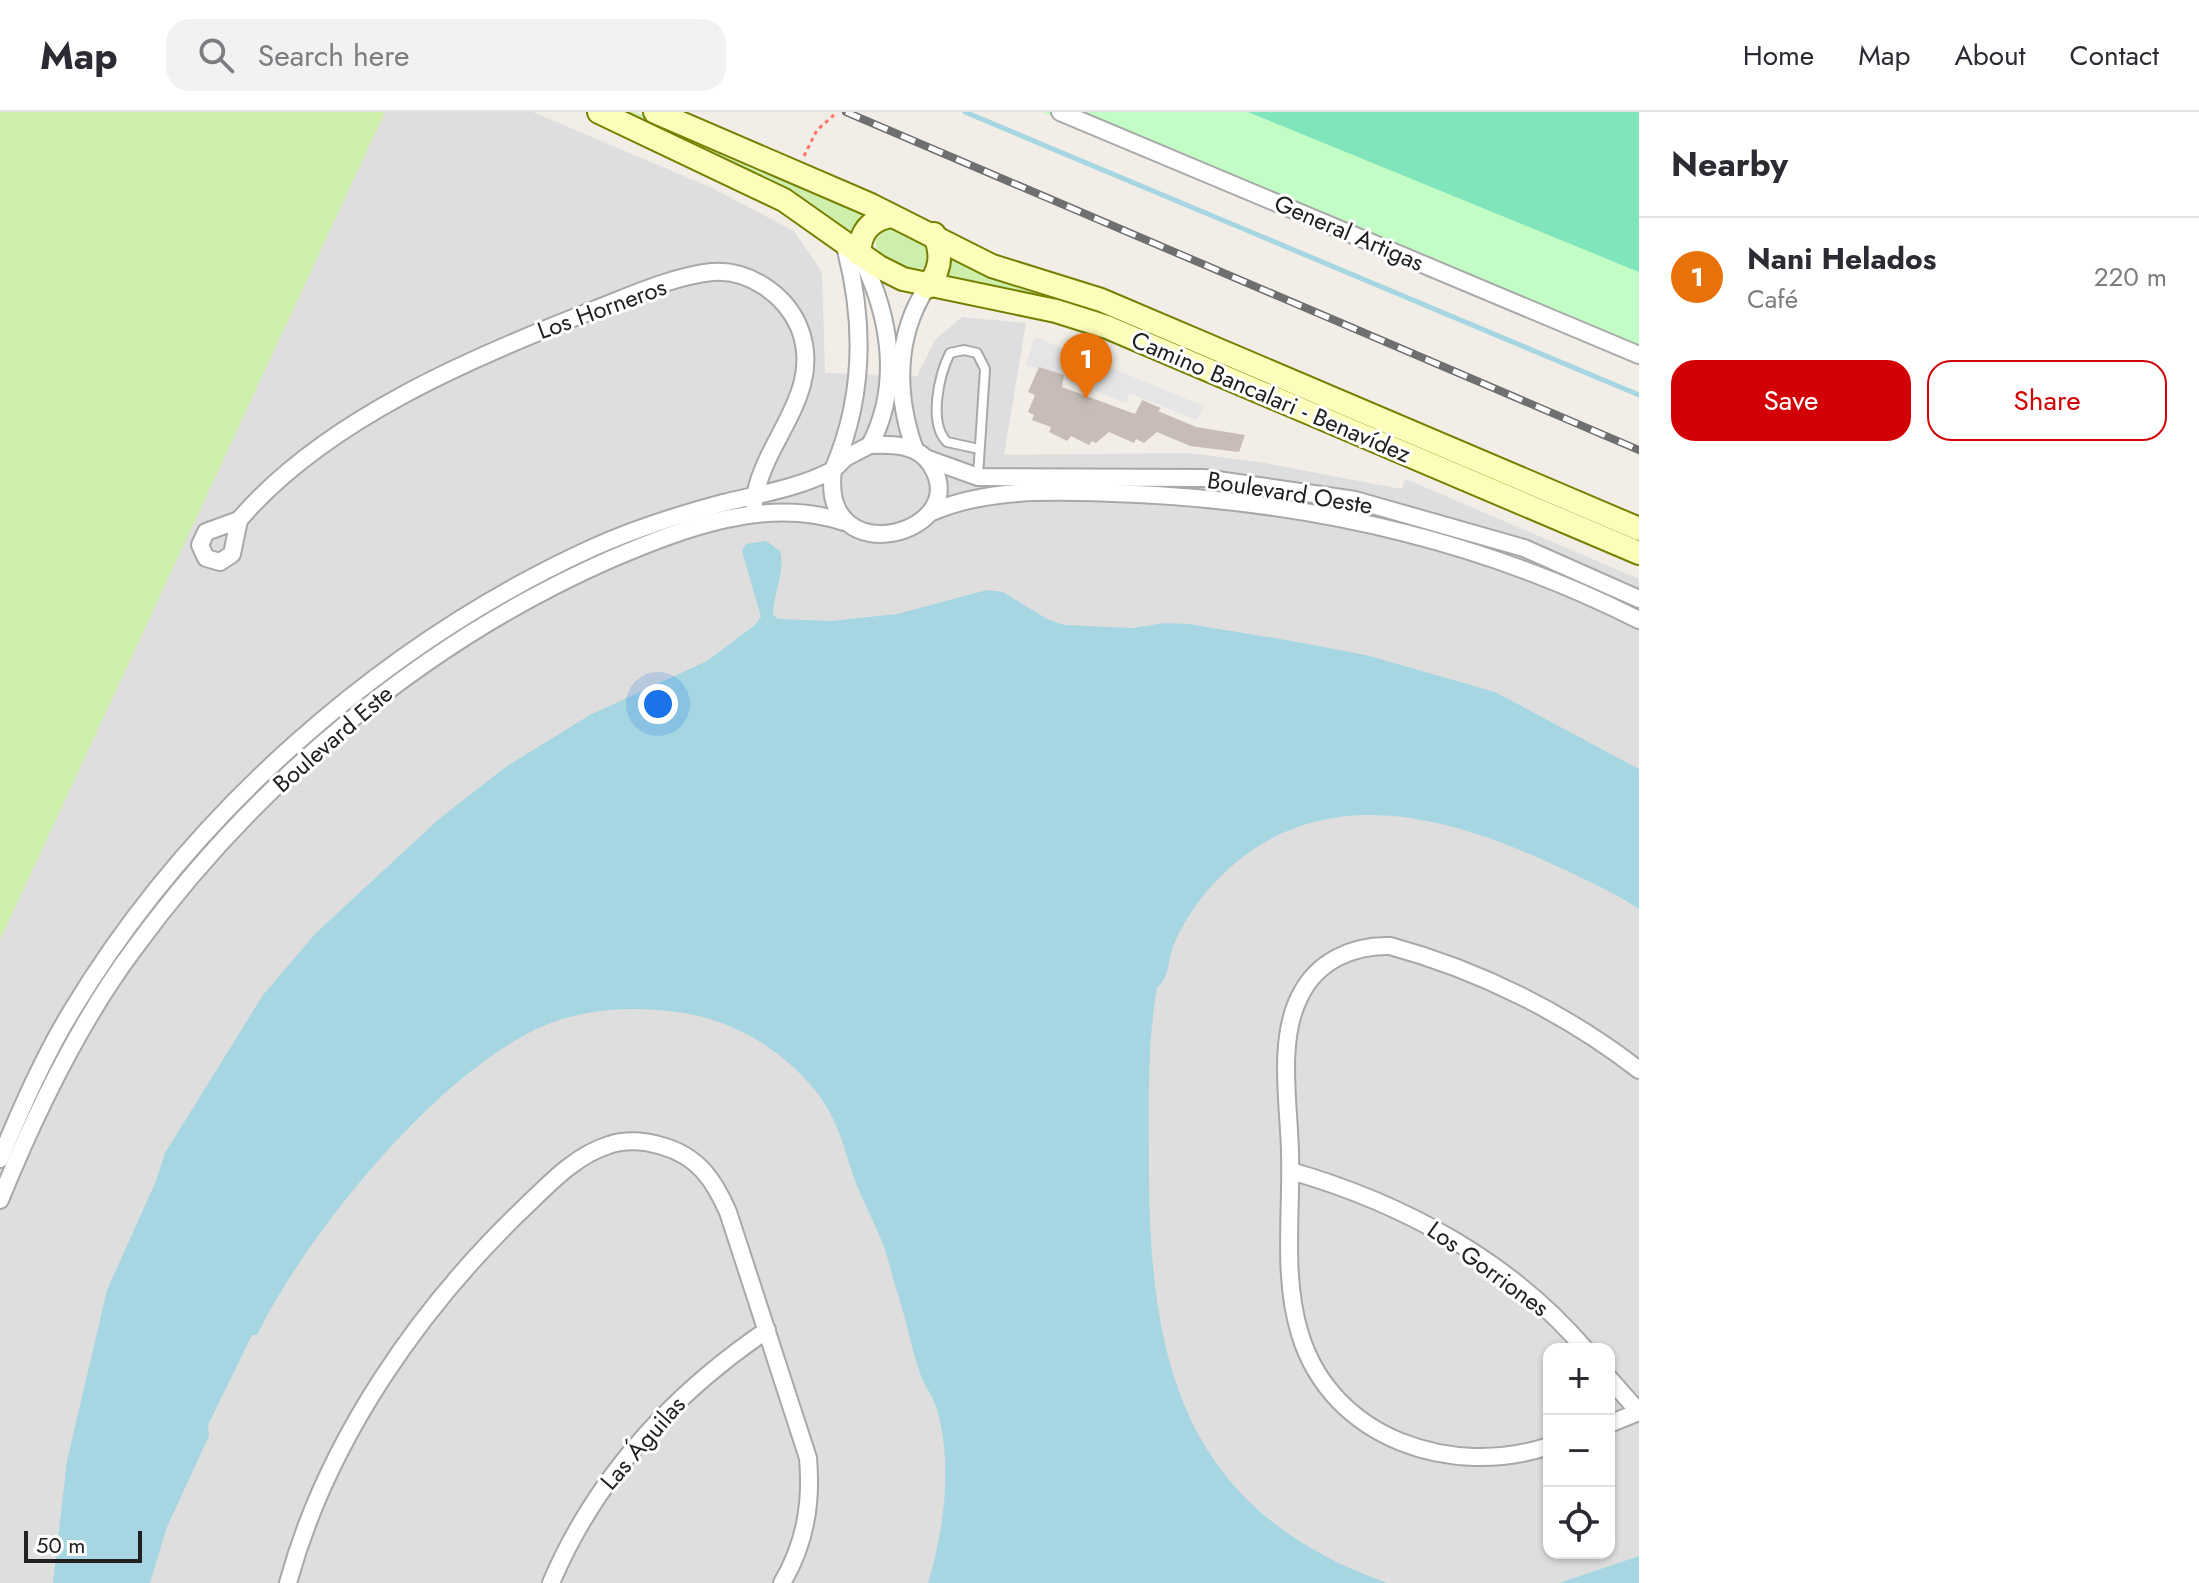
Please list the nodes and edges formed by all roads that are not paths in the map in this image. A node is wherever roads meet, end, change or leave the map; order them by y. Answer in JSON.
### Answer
{"nodes":[{"id":1,"x":599,"y":112,"type":"edge"},
{"id":2,"x":655,"y":112,"type":"edge"},
{"id":3,"x":1060,"y":112,"type":"edge"},
{"id":4,"x":891,"y":216,"type":"junction"},
{"id":5,"x":934,"y":234,"type":"junction"},
{"id":6,"x":852,"y":248,"type":"junction"},
{"id":7,"x":927,"y":287,"type":"junction"},
{"id":8,"x":1639,"y":355,"type":"edge"},
{"id":9,"x":870,"y":445,"type":"junction"},
{"id":10,"x":961,"y":447,"type":"junction"},
{"id":11,"x":979,"y":449,"type":"junction"},
{"id":12,"x":921,"y":454,"type":"junction"},
{"id":13,"x":833,"y":470,"type":"junction"},
{"id":14,"x":960,"y":473,"type":"junction"},
{"id":15,"x":978,"y":477,"type":"junction"},
{"id":16,"x":1235,"y":482,"type":"junction"},
{"id":17,"x":974,"y":497,"type":"junction"},
{"id":18,"x":1232,"y":500,"type":"junction"},
{"id":19,"x":754,"y":504,"type":"junction"},
{"id":20,"x":932,"y":512,"type":"junction"},
{"id":21,"x":239,"y":520,"type":"dead end"},
{"id":22,"x":844,"y":522,"type":"junction"},
{"id":23,"x":1639,"y":529,"type":"edge"},
{"id":24,"x":1468,"y":531,"type":"junction"},
{"id":25,"x":1461,"y":547,"type":"junction"},
{"id":26,"x":1639,"y":553,"type":"edge"},
{"id":27,"x":517,"y":585,"type":"junction"},
{"id":28,"x":1639,"y":599,"type":"edge"},
{"id":29,"x":526,"y":600,"type":"junction"},
{"id":30,"x":1639,"y":620,"type":"edge"},
{"id":31,"x":312,"y":730,"type":"junction"},
{"id":32,"x":325,"y":744,"type":"junction"},
{"id":33,"x":139,"y":912,"type":"junction"},
{"id":34,"x":154,"y":924,"type":"junction"},
{"id":35,"x":1639,"y":1070,"type":"edge"},
{"id":36,"x":20,"y":1132,"type":"junction"},
{"id":37,"x":0,"y":1159,"type":"edge"},
{"id":38,"x":1291,"y":1171,"type":"junction"},
{"id":39,"x":0,"y":1200,"type":"edge"},
{"id":40,"x":767,"y":1330,"type":"junction"},
{"id":41,"x":1579,"y":1343,"type":"edge"},
{"id":42,"x":1615,"y":1385,"type":"edge"},
{"id":43,"x":1639,"y":1412,"type":"edge"},
{"id":44,"x":1615,"y":1422,"type":"edge"},
{"id":45,"x":1543,"y":1448,"type":"edge"},
{"id":46,"x":288,"y":1583,"type":"edge"},
{"id":47,"x":551,"y":1583,"type":"edge"},
{"id":48,"x":782,"y":1583,"type":"edge"}],
"edges":[{"from":1,"to":6,"type":"main road","name":"Camino Bancalari - Benavídez"},
{"from":2,"to":4,"type":"main road","name":"Camino Bancalari - Benavídez"},
{"from":3,"to":8,"type":"street","name":"General Artigas"},
{"from":4,"to":5,"type":"main road","name":"Camino Bancalari - Benavídez"},
{"from":4,"to":6,"type":"main road"},
{"from":5,"to":7,"type":"main road"},
{"from":5,"to":23,"type":"main road","name":"Camino Bancalari - Benavídez"},
{"from":6,"to":7,"type":"main road","name":"Camino Bancalari - Benavídez"},
{"from":6,"to":9,"type":"street"},
{"from":6,"to":13,"type":"street"},
{"from":7,"to":12,"type":"street"},
{"from":7,"to":26,"type":"main road","name":"Camino Bancalari - Benavídez"},
{"from":9,"to":12,"type":"street"},
{"from":9,"to":13,"type":"street"},
{"from":10,"to":11,"type":"lane"},
{"from":10,"to":11,"type":"lane"},
{"from":10,"to":14,"type":"lane"},
{"from":11,"to":15,"type":"lane"},
{"from":12,"to":14,"type":"street","name":"Boulevard Oeste"},
{"from":12,"to":20,"type":"street"},
{"from":13,"to":19,"type":"street","name":"Boulevard Este"},
{"from":13,"to":22,"type":"street"},
{"from":14,"to":15,"type":"street","name":"Boulevard Oeste"},
{"from":15,"to":16,"type":"street","name":"Boulevard Oeste"},
{"from":15,"to":17,"type":"street"},
{"from":16,"to":18,"type":"street"},
{"from":16,"to":24,"type":"street","name":"Boulevard Oeste"},
{"from":17,"to":18,"type":"street","name":"Boulevard Oeste"},
{"from":17,"to":20,"type":"street","name":"Boulevard Oeste"},
{"from":18,"to":25,"type":"street","name":"Boulevard Oeste"},
{"from":19,"to":21,"type":"street","name":"Los Horneros"},
{"from":19,"to":22,"type":"street","name":"Boulevard Este"},
{"from":19,"to":27,"type":"street","name":"Boulevard Este"},
{"from":19,"to":29,"type":"street","name":"Boulevard Este"},
{"from":20,"to":22,"type":"street"},
{"from":24,"to":25,"type":"street"},
{"from":24,"to":28,"type":"street","name":"Boulevard Oeste"},
{"from":25,"to":30,"type":"street","name":"Boulevard Oeste"},
{"from":27,"to":29,"type":"street"},
{"from":27,"to":31,"type":"street","name":"Boulevard Este"},
{"from":29,"to":32,"type":"street","name":"Boulevard Este"},
{"from":31,"to":32,"type":"street"},
{"from":31,"to":33,"type":"street","name":"Boulevard Este"},
{"from":32,"to":34,"type":"street","name":"Boulevard Este"},
{"from":33,"to":34,"type":"street"},
{"from":33,"to":36,"type":"street","name":"Boulevard Este"},
{"from":34,"to":36,"type":"street","name":"Boulevard Este"},
{"from":35,"to":38,"type":"street"},
{"from":36,"to":37,"type":"street","name":"Boulevard Este"},
{"from":36,"to":39,"type":"street","name":"Boulevard Este"},
{"from":38,"to":41,"type":"street","name":"Los Gorriones"},
{"from":38,"to":45,"type":"street"},
{"from":40,"to":46,"type":"street"},
{"from":40,"to":47,"type":"street","name":"Las Águilas"},
{"from":40,"to":48,"type":"street"},
{"from":42,"to":43,"type":"street"},
{"from":43,"to":44,"type":"street"}]}
